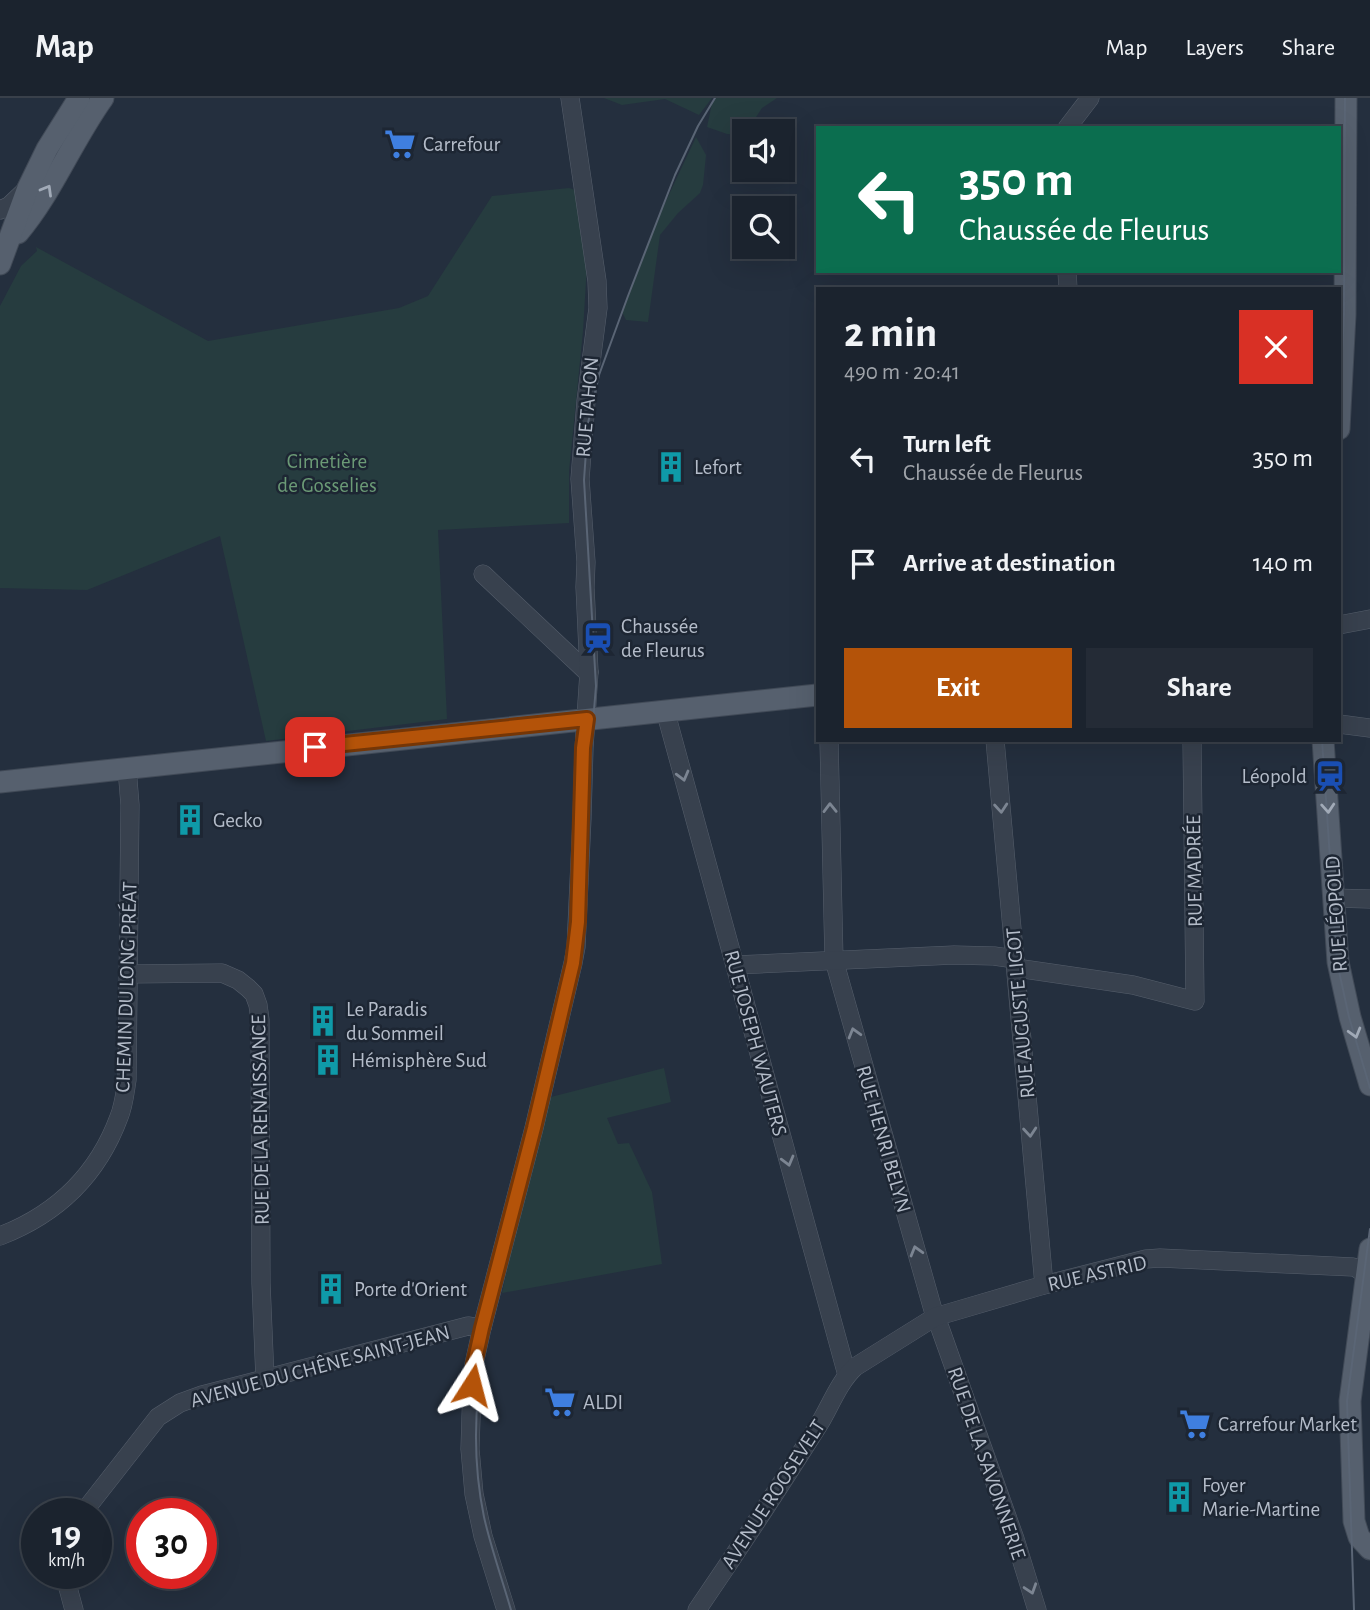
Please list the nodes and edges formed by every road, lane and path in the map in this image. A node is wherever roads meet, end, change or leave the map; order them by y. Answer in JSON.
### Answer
{"nodes":[{"id":1,"x":79,"y":98,"type":"edge"},
{"id":2,"x":103,"y":98,"type":"edge"},
{"id":3,"x":570,"y":98,"type":"edge"},
{"id":4,"x":1090,"y":98,"type":"edge"},
{"id":5,"x":1346,"y":98,"type":"edge"},
{"id":6,"x":1069,"y":126,"type":"edge"},
{"id":7,"x":28,"y":188,"type":"junction"},
{"id":8,"x":0,"y":210,"type":"edge"},
{"id":9,"x":2,"y":250,"type":"edge"},
{"id":10,"x":1341,"y":363,"type":"edge"},
{"id":11,"x":483,"y":574,"type":"dead end"},
{"id":12,"x":1370,"y":619,"type":"edge"},
{"id":13,"x":1341,"y":625,"type":"edge"},
{"id":14,"x":589,"y":672,"type":"junction"},
{"id":15,"x":816,"y":695,"type":"edge"},
{"id":16,"x":665,"y":710,"type":"junction"},
{"id":17,"x":587,"y":719,"type":"junction"},
{"id":18,"x":1341,"y":724,"type":"edge"},
{"id":19,"x":1370,"y":729,"type":"edge"},
{"id":20,"x":828,"y":742,"type":"edge"},
{"id":21,"x":995,"y":742,"type":"edge"},
{"id":22,"x":1192,"y":742,"type":"edge"},
{"id":23,"x":1323,"y":742,"type":"edge"},
{"id":24,"x":127,"y":768,"type":"junction"},
{"id":25,"x":0,"y":782,"type":"edge"},
{"id":26,"x":1334,"y":898,"type":"junction"},
{"id":27,"x":1370,"y":899,"type":"edge"},
{"id":28,"x":834,"y":960,"type":"junction"},
{"id":29,"x":1016,"y":963,"type":"junction"},
{"id":30,"x":735,"y":965,"type":"junction"},
{"id":31,"x":128,"y":974,"type":"junction"},
{"id":32,"x":1368,"y":1071,"type":"edge"},
{"id":33,"x":0,"y":1236,"type":"edge"},
{"id":34,"x":1370,"y":1249,"type":"edge"},
{"id":35,"x":1369,"y":1275,"type":"edge"},
{"id":36,"x":1044,"y":1285,"type":"junction"},
{"id":37,"x":935,"y":1317,"type":"junction"},
{"id":38,"x":482,"y":1328,"type":"junction"},
{"id":39,"x":847,"y":1376,"type":"junction"},
{"id":40,"x":265,"y":1379,"type":"junction"},
{"id":41,"x":94,"y":1498,"type":"edge"},
{"id":42,"x":1364,"y":1541,"type":"edge"},
{"id":43,"x":68,"y":1589,"type":"edge"},
{"id":44,"x":74,"y":1610,"type":"edge"},
{"id":45,"x":506,"y":1610,"type":"edge"},
{"id":46,"x":697,"y":1610,"type":"edge"},
{"id":47,"x":1037,"y":1610,"type":"edge"}],
"edges":[{"from":1,"to":7,"type":"main road"},
{"from":9,"to":2,"type":"main road","one_way":true},
{"from":3,"to":14,"type":"street","name":"RUE TAHON"},
{"from":4,"to":6,"type":"street"},
{"from":5,"to":10,"type":"main road"},
{"from":7,"to":8,"type":"street"},
{"from":7,"to":9,"type":"main road"},
{"from":11,"to":14,"type":"street"},
{"from":12,"to":13,"type":"street"},
{"from":14,"to":17,"type":"street","name":"RUE TAHON"},
{"from":15,"to":16,"type":"main road"},
{"from":16,"to":17,"type":"main road"},
{"from":16,"to":30,"type":"street","name":"RUE JOSEPH WAUTERS","one_way":true},
{"from":17,"to":24,"type":"main road"},
{"from":17,"to":38,"type":"street","name":"RUE TAHON"},
{"from":18,"to":19,"type":"street"},
{"from":28,"to":20,"type":"street","name":"RUE HENRI BELYN","one_way":true},
{"from":21,"to":29,"type":"street","name":"RUE AUGUSTE LIGOT","one_way":true},
{"from":22,"to":29,"type":"street","name":"RUE MADRÉE"},
{"from":23,"to":26,"type":"main road","name":"RUE LÉOPOLD","one_way":true},
{"from":24,"to":25,"type":"main road"},
{"from":24,"to":31,"type":"street","name":"CHEMIN DU LONG PRÉAT"},
{"from":26,"to":27,"type":"street"},
{"from":26,"to":32,"type":"main road","name":"RUE LÉOPOLD","one_way":true},
{"from":28,"to":29,"type":"street"},
{"from":28,"to":30,"type":"street"},
{"from":37,"to":28,"type":"street","name":"RUE HENRI BELYN","one_way":true},
{"from":29,"to":36,"type":"street","name":"RUE AUGUSTE LIGOT","one_way":true},
{"from":30,"to":39,"type":"street","name":"RUE JOSEPH WAUTERS","one_way":true},
{"from":31,"to":33,"type":"street","name":"CHEMIN DU LONG PRÉAT"},
{"from":31,"to":40,"type":"street","name":"RUE DE LA RENAISSANCE"},
{"from":34,"to":35,"type":"main road"},
{"from":35,"to":36,"type":"street","name":"RUE ASTRID"},
{"from":35,"to":42,"type":"main road"},
{"from":36,"to":37,"type":"street","name":"RUE ASTRID"},
{"from":37,"to":39,"type":"street","name":"RUE ASTRID"},
{"from":37,"to":47,"type":"street","name":"RUE DE LA SAVONNERIE","one_way":true},
{"from":38,"to":40,"type":"street","name":"AVENUE DU CHÊNE SAINT-JEAN"},
{"from":38,"to":45,"type":"street","name":"RUE TAHON"},
{"from":39,"to":46,"type":"street","name":"AVENUE ROOSEVELT"},
{"from":40,"to":41,"type":"street","name":"AVENUE DU CHÊNE SAINT-JEAN"},
{"from":43,"to":44,"type":"street"}]}
